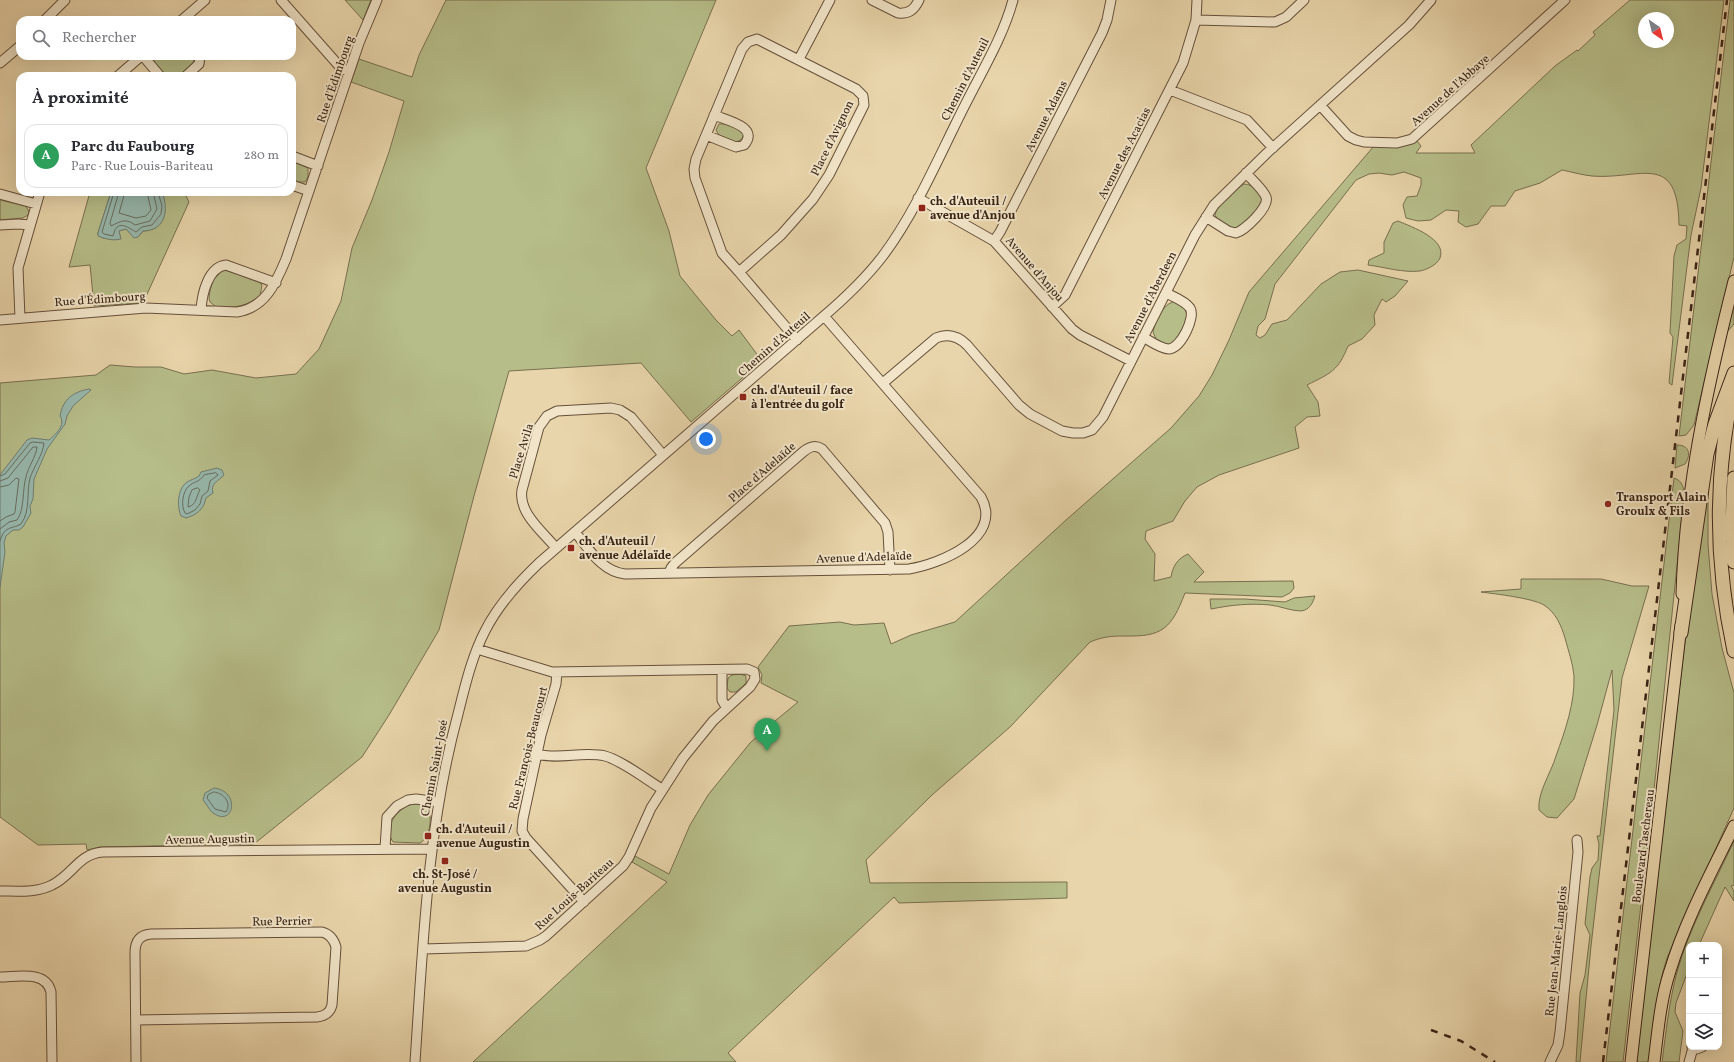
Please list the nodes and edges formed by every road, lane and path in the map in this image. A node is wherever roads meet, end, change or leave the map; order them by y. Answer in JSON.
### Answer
{"nodes":[{"id":1,"x":65,"y":0,"type":"edge"},
{"id":2,"x":205,"y":0,"type":"edge"},
{"id":3,"x":281,"y":0,"type":"edge"},
{"id":4,"x":377,"y":0,"type":"edge"},
{"id":5,"x":830,"y":0,"type":"edge"},
{"id":6,"x":872,"y":0,"type":"edge"},
{"id":7,"x":919,"y":0,"type":"edge"},
{"id":8,"x":1013,"y":0,"type":"edge"},
{"id":9,"x":1111,"y":0,"type":"edge"},
{"id":10,"x":1197,"y":0,"type":"edge"},
{"id":11,"x":1304,"y":0,"type":"edge"},
{"id":12,"x":1431,"y":0,"type":"edge"},
{"id":13,"x":1565,"y":0,"type":"edge"},
{"id":14,"x":49,"y":16,"type":"edge"},
{"id":15,"x":187,"y":16,"type":"edge"},
{"id":16,"x":295,"y":16,"type":"edge"},
{"id":17,"x":296,"y":17,"type":"edge"},
{"id":18,"x":1196,"y":20,"type":"junction"},
{"id":19,"x":16,"y":49,"type":"edge"},
{"id":20,"x":799,"y":59,"type":"junction"},
{"id":21,"x":137,"y":60,"type":"edge"},
{"id":22,"x":146,"y":60,"type":"edge"},
{"id":23,"x":200,"y":60,"type":"edge"},
{"id":24,"x":0,"y":63,"type":"edge"},
{"id":25,"x":123,"y":72,"type":"edge"},
{"id":26,"x":156,"y":72,"type":"edge"},
{"id":27,"x":191,"y":72,"type":"edge"},
{"id":28,"x":349,"y":72,"type":"junction"},
{"id":29,"x":1170,"y":90,"type":"junction"},
{"id":30,"x":1320,"y":105,"type":"junction"},
{"id":31,"x":714,"y":115,"type":"junction"},
{"id":32,"x":706,"y":135,"type":"junction"},
{"id":33,"x":1273,"y":148,"type":"junction"},
{"id":34,"x":296,"y":158,"type":"edge"},
{"id":35,"x":318,"y":166,"type":"junction"},
{"id":36,"x":1246,"y":173,"type":"junction"},
{"id":37,"x":296,"y":186,"type":"edge"},
{"id":38,"x":310,"y":191,"type":"junction"},
{"id":39,"x":0,"y":194,"type":"edge"},
{"id":40,"x":39,"y":196,"type":"edge"},
{"id":41,"x":918,"y":198,"type":"junction"},
{"id":42,"x":36,"y":204,"type":"junction"},
{"id":43,"x":1206,"y":217,"type":"junction"},
{"id":44,"x":0,"y":225,"type":"edge"},
{"id":45,"x":30,"y":225,"type":"junction"},
{"id":46,"x":994,"y":240,"type":"junction"},
{"id":47,"x":739,"y":272,"type":"junction"},
{"id":48,"x":1734,"y":281,"type":"edge"},
{"id":49,"x":276,"y":283,"type":"junction"},
{"id":50,"x":1166,"y":293,"type":"junction"},
{"id":51,"x":1052,"y":307,"type":"junction"},
{"id":52,"x":201,"y":310,"type":"junction"},
{"id":53,"x":824,"y":316,"type":"junction"},
{"id":54,"x":20,"y":318,"type":"junction"},
{"id":55,"x":0,"y":320,"type":"edge"},
{"id":56,"x":1143,"y":337,"type":"junction"},
{"id":57,"x":797,"y":340,"type":"junction"},
{"id":58,"x":1131,"y":361,"type":"junction"},
{"id":59,"x":1734,"y":373,"type":"edge"},
{"id":60,"x":882,"y":383,"type":"junction"},
{"id":61,"x":1734,"y":386,"type":"edge"},
{"id":62,"x":663,"y":455,"type":"junction"},
{"id":63,"x":1734,"y":478,"type":"edge"},
{"id":64,"x":575,"y":532,"type":"junction"},
{"id":65,"x":556,"y":548,"type":"junction"},
{"id":66,"x":1734,"y":562,"type":"edge"},
{"id":67,"x":890,"y":570,"type":"junction"},
{"id":68,"x":670,"y":573,"type":"junction"},
{"id":69,"x":1681,"y":633,"type":"junction"},
{"id":70,"x":477,"y":649,"type":"junction"},
{"id":71,"x":1734,"y":651,"type":"edge"},
{"id":72,"x":722,"y":670,"type":"junction"},
{"id":73,"x":557,"y":672,"type":"junction"},
{"id":74,"x":726,"y":707,"type":"junction"},
{"id":75,"x":536,"y":754,"type":"junction"},
{"id":76,"x":662,"y":789,"type":"junction"},
{"id":77,"x":439,"y":802,"type":"junction"},
{"id":78,"x":1734,"y":826,"type":"edge"},
{"id":79,"x":1577,"y":840,"type":"dead end"},
{"id":80,"x":384,"y":848,"type":"junction"},
{"id":81,"x":432,"y":849,"type":"junction"},
{"id":82,"x":0,"y":891,"type":"edge"},
{"id":83,"x":584,"y":902,"type":"junction"},
{"id":84,"x":423,"y":949,"type":"junction"},
{"id":85,"x":0,"y":977,"type":"edge"},
{"id":86,"x":136,"y":1020,"type":"junction"},
{"id":87,"x":1695,"y":1050,"type":"edge"},
{"id":88,"x":52,"y":1062,"type":"edge"},
{"id":89,"x":136,"y":1062,"type":"edge"},
{"id":90,"x":415,"y":1062,"type":"edge"},
{"id":91,"x":1550,"y":1062,"type":"edge"},
{"id":92,"x":1631,"y":1062,"type":"edge"},
{"id":93,"x":1654,"y":1062,"type":"edge"},
{"id":94,"x":1689,"y":1062,"type":"edge"}],
"edges":[{"from":1,"to":14,"type":"street"},
{"from":2,"to":15,"type":"street"},
{"from":3,"to":16,"type":"street"},
{"from":4,"to":28,"type":"street","name":"Rue d'Édimbourg"},
{"from":5,"to":20,"type":"street"},
{"from":6,"to":7,"type":"street"},
{"from":8,"to":41,"type":"street","name":"Chemin d'Auteuil"},
{"from":9,"to":46,"type":"street","name":"Avenue Adams"},
{"from":10,"to":18,"type":"street","name":"Avenue des Acacias"},
{"from":11,"to":18,"type":"street"},
{"from":12,"to":30,"type":"street","name":"Avenue d'Aberdeen"},
{"from":13,"to":30,"type":"street","name":"Avenue de l'Abbaye"},
{"from":17,"to":28,"type":"street"},
{"from":18,"to":29,"type":"street","name":"Avenue des Acacias"},
{"from":19,"to":24,"type":"street"},
{"from":20,"to":31,"type":"street","name":"Place d'Avignon"},
{"from":20,"to":47,"type":"street","name":"Place d'Avignon"},
{"from":21,"to":25,"type":"street"},
{"from":22,"to":26,"type":"street"},
{"from":23,"to":27,"type":"street"},
{"from":28,"to":35,"type":"street","name":"Rue d'Édimbourg"},
{"from":29,"to":33,"type":"street"},
{"from":29,"to":51,"type":"street","name":"Avenue des Acacias"},
{"from":30,"to":33,"type":"street","name":"Avenue d'Aberdeen"},
{"from":31,"to":32,"type":"street","name":"Place d'Avignon"},
{"from":31,"to":32,"type":"street"},
{"from":32,"to":47,"type":"street","name":"Place d'Avignon"},
{"from":33,"to":36,"type":"street","name":"Avenue d'Aberdeen"},
{"from":34,"to":35,"type":"street"},
{"from":35,"to":38,"type":"street","name":"Rue d'Édimbourg"},
{"from":36,"to":43,"type":"street","name":"Avenue d'Aberdeen"},
{"from":36,"to":43,"type":"street"},
{"from":37,"to":38,"type":"street"},
{"from":38,"to":49,"type":"street","name":"Rue d'Édimbourg"},
{"from":39,"to":42,"type":"street"},
{"from":40,"to":42,"type":"street"},
{"from":41,"to":46,"type":"street","name":"Avenue d'Anjou"},
{"from":41,"to":53,"type":"street","name":"Chemin d'Auteuil"},
{"from":42,"to":45,"type":"street"},
{"from":43,"to":50,"type":"street","name":"Avenue d'Aberdeen"},
{"from":44,"to":45,"type":"street"},
{"from":45,"to":54,"type":"street"},
{"from":46,"to":51,"type":"street","name":"Avenue d'Anjou"},
{"from":47,"to":57,"type":"street","name":"Place d'Avignon"},
{"from":48,"to":69,"type":"main road","name":"Boulevard Taschereau"},
{"from":49,"to":52,"type":"street","name":"Rue d'Édimbourg"},
{"from":49,"to":52,"type":"street"},
{"from":50,"to":56,"type":"street","name":"Avenue d'Aberdeen"},
{"from":50,"to":56,"type":"street"},
{"from":51,"to":58,"type":"street","name":"Avenue d'Anjou"},
{"from":52,"to":54,"type":"street","name":"Rue d'Édimbourg"},
{"from":53,"to":57,"type":"street","name":"Chemin d'Auteuil"},
{"from":53,"to":60,"type":"street","name":"Avenue d'Adelaïde"},
{"from":54,"to":55,"type":"street","name":"Rue d'Édimbourg"},
{"from":56,"to":58,"type":"street","name":"Avenue d'Aberdeen"},
{"from":57,"to":62,"type":"street","name":"Chemin d'Auteuil"},
{"from":58,"to":60,"type":"street","name":"Avenue d'Aberdeen"},
{"from":59,"to":69,"type":"highway"},
{"from":60,"to":67,"type":"street","name":"Avenue d'Adelaïde"},
{"from":61,"to":71,"type":"highway"},
{"from":62,"to":64,"type":"street","name":"Chemin d'Auteuil"},
{"from":62,"to":65,"type":"street","name":"Place Avila"},
{"from":63,"to":66,"type":"highway"},
{"from":64,"to":65,"type":"street","name":"Chemin d'Auteuil"},
{"from":64,"to":68,"type":"street","name":"Avenue d'Adelaïde"},
{"from":65,"to":70,"type":"street","name":"Chemin d'Auteuil"},
{"from":67,"to":68,"type":"street","name":"Avenue d'Adelaïde"},
{"from":67,"to":68,"type":"street","name":"Place d'Adelaïde"},
{"from":69,"to":92,"type":"main road","name":"Boulevard Taschereau"},
{"from":70,"to":73,"type":"street","name":"Rue Louis-Bariteau"},
{"from":70,"to":77,"type":"street","name":"Chemin Saint-José"},
{"from":72,"to":73,"type":"street","name":"Rue Louis-Bariteau"},
{"from":72,"to":74,"type":"street"},
{"from":72,"to":74,"type":"street","name":"Rue Louis-Bariteau"},
{"from":73,"to":75,"type":"street","name":"Rue François-Beaucourt"},
{"from":74,"to":76,"type":"street","name":"Rue Louis-Bariteau"},
{"from":75,"to":76,"type":"street"},
{"from":75,"to":83,"type":"street","name":"Rue François-Beaucourt"},
{"from":76,"to":83,"type":"street","name":"Rue Louis-Bariteau"},
{"from":77,"to":80,"type":"street"},
{"from":77,"to":81,"type":"street","name":"Chemin Saint-José"},
{"from":78,"to":93,"type":"main road"},
{"from":79,"to":91,"type":"street","name":"Rue Jean-Marie-Langlois"},
{"from":80,"to":81,"type":"street","name":"Avenue Augustin"},
{"from":80,"to":82,"type":"street","name":"Avenue Augustin"},
{"from":81,"to":84,"type":"street","name":"Chemin Saint-José"},
{"from":83,"to":84,"type":"street","name":"Rue Louis-Bariteau"},
{"from":84,"to":90,"type":"street","name":"Chemin Saint-José"},
{"from":85,"to":88,"type":"street"},
{"from":86,"to":86,"type":"street","name":"Rue Perrier"},
{"from":86,"to":89,"type":"street","name":"Rue Perrier"},
{"from":87,"to":94,"type":"street"}]}
